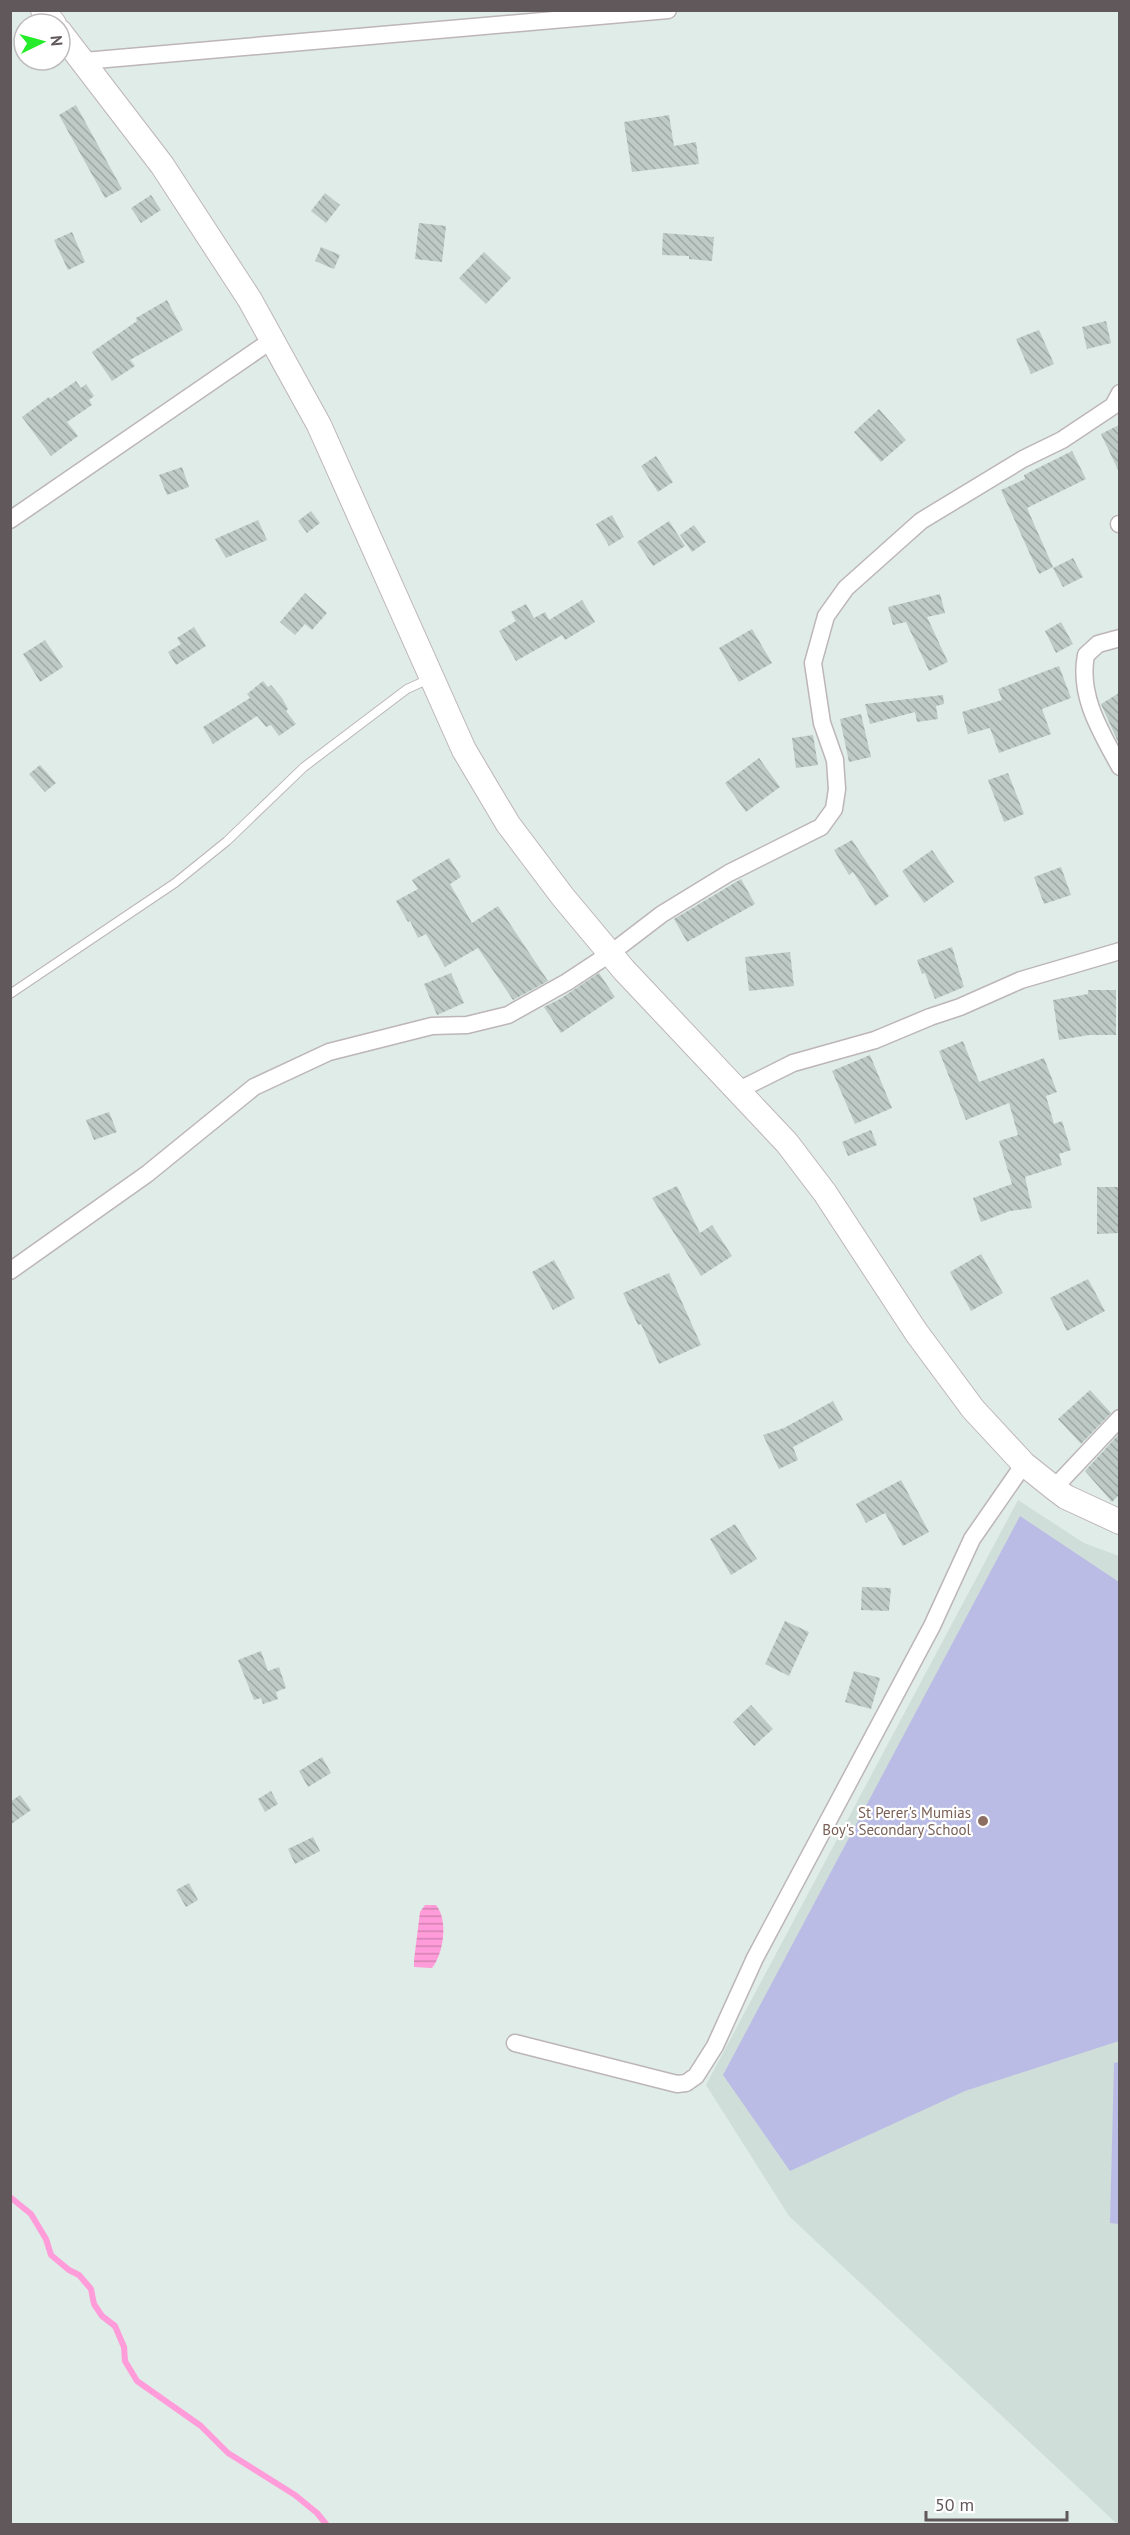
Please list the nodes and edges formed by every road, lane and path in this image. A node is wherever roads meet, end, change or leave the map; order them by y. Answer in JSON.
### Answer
{"nodes":[{"id":1,"x":668,"y":10,"type":"edge"},
{"id":2,"x":72,"y":46,"type":"edge"},
{"id":3,"x":84,"y":61,"type":"junction"},
{"id":4,"x":272,"y":340,"type":"junction"},
{"id":5,"x":1119,"y":393,"type":"edge"},
{"id":6,"x":10,"y":520,"type":"edge"},
{"id":7,"x":1119,"y":638,"type":"edge"},
{"id":8,"x":430,"y":678,"type":"junction"},
{"id":9,"x":1119,"y":767,"type":"edge"},
{"id":10,"x":1119,"y":951,"type":"edge"},
{"id":11,"x":611,"y":953,"type":"junction"},
{"id":12,"x":10,"y":994,"type":"edge"},
{"id":13,"x":739,"y":1090,"type":"junction"},
{"id":14,"x":10,"y":1271,"type":"edge"},
{"id":15,"x":1119,"y":1418,"type":"edge"},
{"id":16,"x":1024,"y":1464,"type":"junction"},
{"id":17,"x":1054,"y":1488,"type":"junction"},
{"id":18,"x":1119,"y":1522,"type":"edge"},
{"id":19,"x":515,"y":2043,"type":"dead end"}],
"edges":[{"from":1,"to":3,"type":"street"},
{"from":2,"to":3,"type":"street"},
{"from":3,"to":4,"type":"street"},
{"from":4,"to":6,"type":"street"},
{"from":4,"to":8,"type":"street"},
{"from":5,"to":11,"type":"street"},
{"from":7,"to":9,"type":"street"},
{"from":8,"to":11,"type":"street"},
{"from":8,"to":12,"type":"lane"},
{"from":10,"to":13,"type":"street"},
{"from":11,"to":13,"type":"street"},
{"from":11,"to":14,"type":"street"},
{"from":13,"to":16,"type":"street"},
{"from":15,"to":17,"type":"street"},
{"from":16,"to":17,"type":"street"},
{"from":16,"to":19,"type":"street"},
{"from":17,"to":18,"type":"street"}]}
